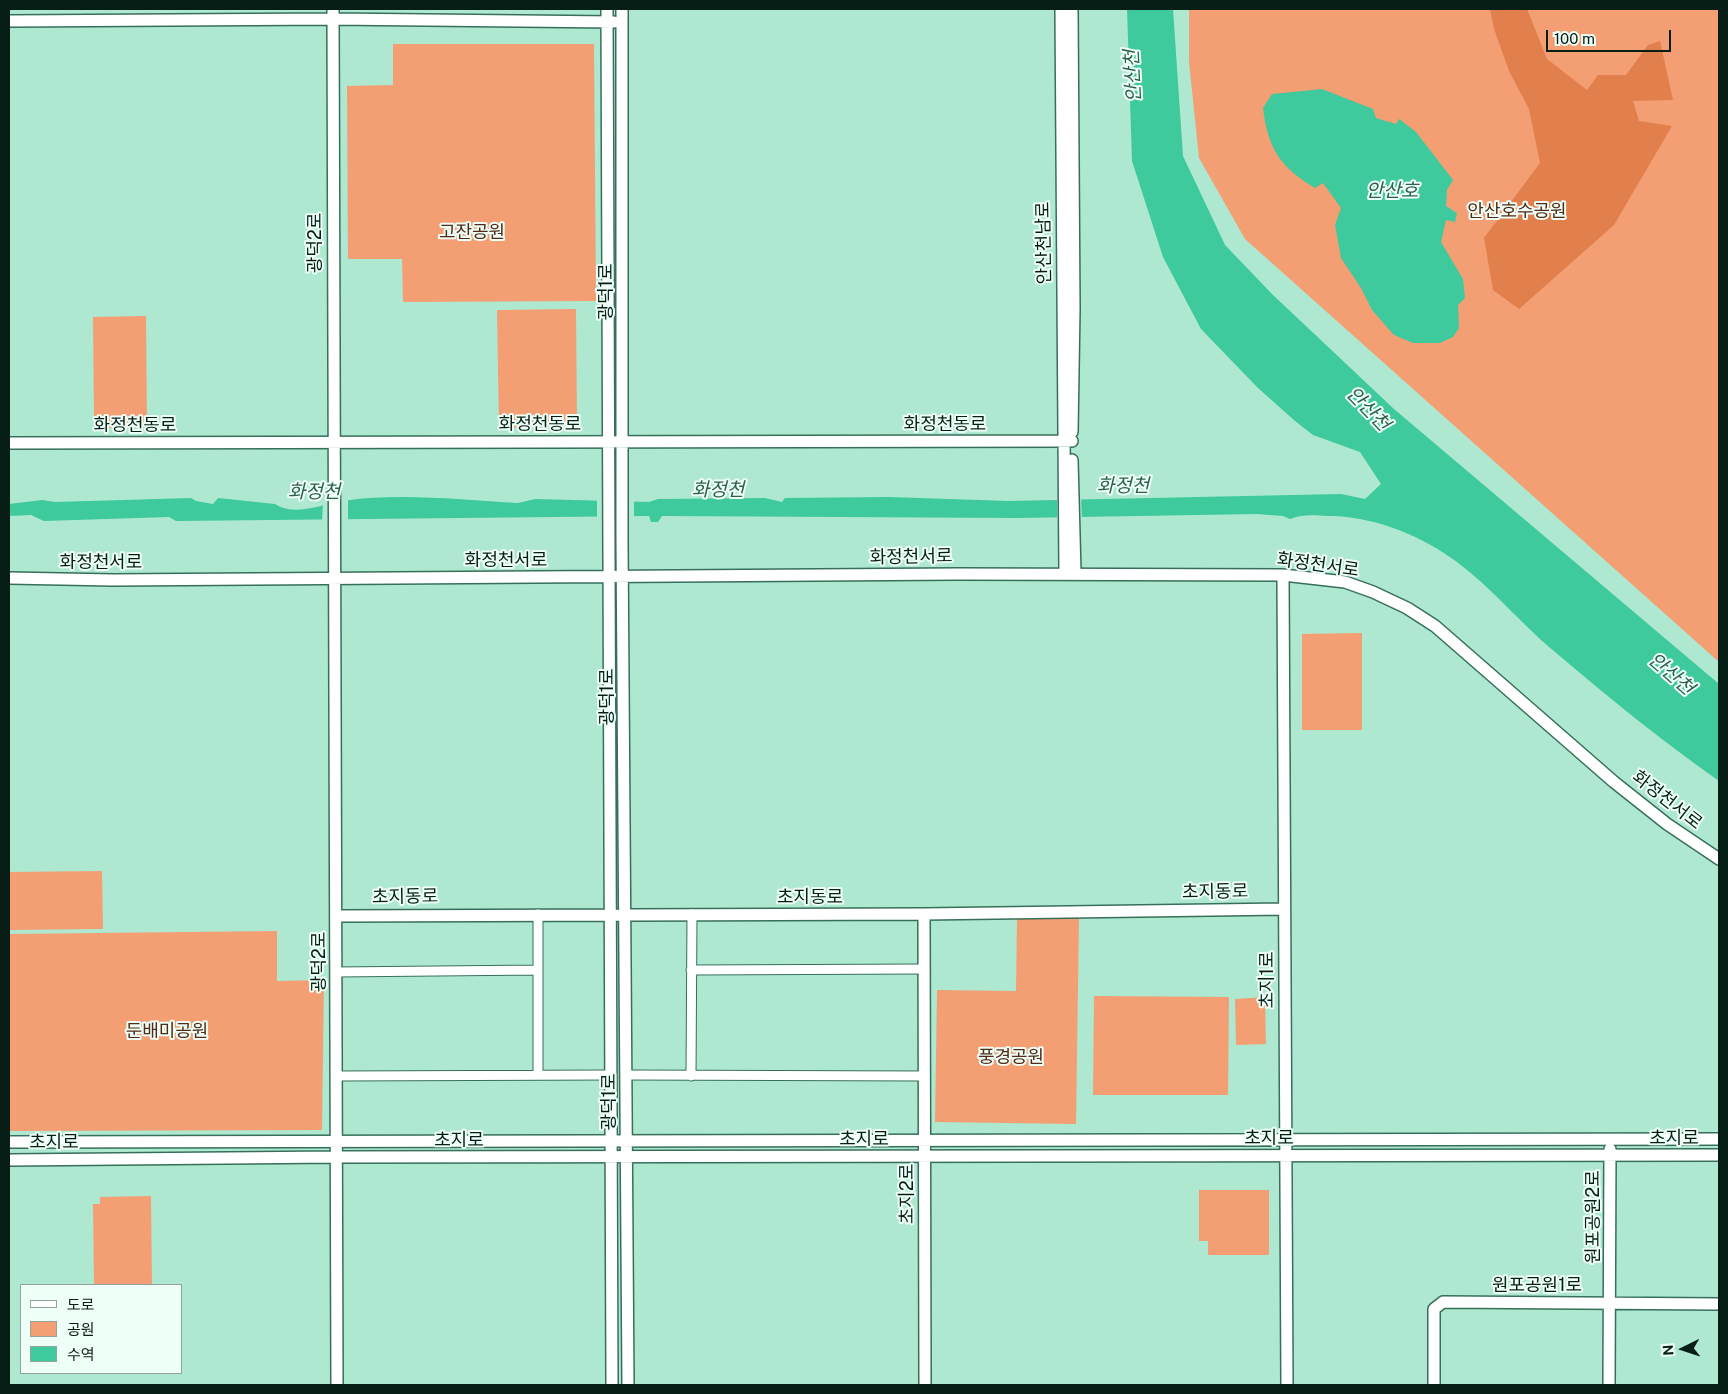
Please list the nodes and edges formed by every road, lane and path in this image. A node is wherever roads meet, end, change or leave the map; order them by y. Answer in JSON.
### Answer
{"nodes":[{"id":1,"x":607,"y":9,"type":"edge"},
{"id":2,"x":622,"y":9,"type":"edge"},
{"id":3,"x":1061,"y":9,"type":"edge"},
{"id":4,"x":1072,"y":9,"type":"edge"},
{"id":5,"x":333,"y":14,"type":"edge"},
{"id":6,"x":9,"y":21,"type":"edge"},
{"id":7,"x":622,"y":21,"type":"junction"},
{"id":8,"x":607,"y":22,"type":"junction"},
{"id":9,"x":1068,"y":441,"type":"junction"},
{"id":10,"x":333,"y":442,"type":"junction"},
{"id":11,"x":607,"y":442,"type":"junction"},
{"id":12,"x":624,"y":442,"type":"junction"},
{"id":13,"x":9,"y":443,"type":"edge"},
{"id":14,"x":1070,"y":574,"type":"junction"},
{"id":15,"x":1283,"y":575,"type":"junction"},
{"id":16,"x":607,"y":577,"type":"junction"},
{"id":17,"x":624,"y":577,"type":"junction"},
{"id":18,"x":9,"y":578,"type":"edge"},
{"id":19,"x":336,"y":578,"type":"junction"},
{"id":20,"x":1719,"y":859,"type":"edge"},
{"id":21,"x":1284,"y":909,"type":"junction"},
{"id":22,"x":538,"y":914,"type":"junction"},
{"id":23,"x":609,"y":914,"type":"junction"},
{"id":24,"x":692,"y":914,"type":"junction"},
{"id":25,"x":924,"y":914,"type":"junction"},
{"id":26,"x":626,"y":915,"type":"junction"},
{"id":27,"x":336,"y":916,"type":"junction"},
{"id":28,"x":924,"y":969,"type":"junction"},
{"id":29,"x":538,"y":970,"type":"junction"},
{"id":30,"x":692,"y":970,"type":"junction"},
{"id":31,"x":336,"y":972,"type":"junction"},
{"id":32,"x":538,"y":1075,"type":"junction"},
{"id":33,"x":610,"y":1075,"type":"junction"},
{"id":34,"x":627,"y":1075,"type":"junction"},
{"id":35,"x":336,"y":1076,"type":"junction"},
{"id":36,"x":691,"y":1076,"type":"junction"},
{"id":37,"x":925,"y":1076,"type":"junction"},
{"id":38,"x":1285,"y":1139,"type":"junction"},
{"id":39,"x":1610,"y":1139,"type":"junction"},
{"id":40,"x":1719,"y":1139,"type":"edge"},
{"id":41,"x":336,"y":1140,"type":"junction"},
{"id":42,"x":610,"y":1140,"type":"junction"},
{"id":43,"x":627,"y":1140,"type":"junction"},
{"id":44,"x":925,"y":1140,"type":"junction"},
{"id":45,"x":9,"y":1142,"type":"edge"},
{"id":46,"x":1719,"y":1155,"type":"edge"},
{"id":47,"x":924,"y":1156,"type":"junction"},
{"id":48,"x":1285,"y":1156,"type":"junction"},
{"id":49,"x":1610,"y":1156,"type":"junction"},
{"id":50,"x":336,"y":1157,"type":"junction"},
{"id":51,"x":610,"y":1158,"type":"junction"},
{"id":52,"x":627,"y":1158,"type":"junction"},
{"id":53,"x":9,"y":1160,"type":"edge"},
{"id":54,"x":1610,"y":1303,"type":"junction"},
{"id":55,"x":1719,"y":1304,"type":"edge"},
{"id":56,"x":336,"y":1385,"type":"edge"},
{"id":57,"x":612,"y":1385,"type":"edge"},
{"id":58,"x":628,"y":1385,"type":"edge"},
{"id":59,"x":925,"y":1385,"type":"edge"},
{"id":60,"x":1287,"y":1385,"type":"edge"},
{"id":61,"x":1434,"y":1385,"type":"edge"},
{"id":62,"x":1609,"y":1385,"type":"edge"}],
"edges":[{"from":1,"to":8,"type":"street","name":"광덕1로"},
{"from":2,"to":7,"type":"street","name":"광덕1로"},
{"from":3,"to":9,"type":"street","name":"안산천남로"},
{"from":4,"to":9,"type":"street","name":"안산천남로"},
{"from":5,"to":6,"type":"street"},
{"from":5,"to":8,"type":"street"},
{"from":5,"to":10,"type":"street","name":"광덕2로"},
{"from":7,"to":8,"type":"street"},
{"from":7,"to":12,"type":"street","name":"광덕1로"},
{"from":8,"to":11,"type":"street","name":"광덕1로"},
{"from":9,"to":12,"type":"street","name":"화정천동로"},
{"from":9,"to":14,"type":"street","name":"안산천남로"},
{"from":10,"to":11,"type":"street","name":"화정천동로"},
{"from":10,"to":13,"type":"street","name":"화정천동로"},
{"from":10,"to":19,"type":"street","name":"광덕2로"},
{"from":11,"to":12,"type":"street","name":"화정천동로"},
{"from":11,"to":16,"type":"street","name":"광덕1로"},
{"from":12,"to":17,"type":"street","name":"광덕1로"},
{"from":14,"to":15,"type":"street","name":"화정천서로"},
{"from":14,"to":17,"type":"street","name":"화정천서로"},
{"from":15,"to":20,"type":"street","name":"화정천서로"},
{"from":15,"to":21,"type":"street","name":"초지1로"},
{"from":16,"to":17,"type":"street","name":"화정천서로"},
{"from":16,"to":19,"type":"street","name":"화정천서로"},
{"from":16,"to":23,"type":"street","name":"광덕1로"},
{"from":17,"to":26,"type":"street","name":"광덕1로"},
{"from":18,"to":19,"type":"street","name":"화정천서로"},
{"from":19,"to":27,"type":"street","name":"광덕2로"},
{"from":21,"to":25,"type":"street","name":"초지동로"},
{"from":21,"to":38,"type":"street","name":"초지1로"},
{"from":22,"to":23,"type":"street","name":"초지동로"},
{"from":22,"to":27,"type":"street","name":"초지동로"},
{"from":22,"to":29,"type":"street"},
{"from":23,"to":26,"type":"street","name":"초지동로"},
{"from":23,"to":33,"type":"street","name":"광덕1로"},
{"from":24,"to":25,"type":"street","name":"초지동로"},
{"from":24,"to":26,"type":"street","name":"초지동로"},
{"from":24,"to":30,"type":"street"},
{"from":25,"to":28,"type":"street","name":"초지2로"},
{"from":26,"to":34,"type":"street","name":"광덕1로"},
{"from":27,"to":31,"type":"street","name":"광덕2로"},
{"from":28,"to":30,"type":"street"},
{"from":28,"to":37,"type":"street","name":"초지2로"},
{"from":29,"to":31,"type":"street"},
{"from":29,"to":32,"type":"street"},
{"from":30,"to":36,"type":"street"},
{"from":31,"to":35,"type":"street","name":"광덕2로"},
{"from":32,"to":33,"type":"street"},
{"from":32,"to":35,"type":"street"},
{"from":33,"to":42,"type":"street","name":"광덕1로"},
{"from":34,"to":36,"type":"street"},
{"from":34,"to":43,"type":"street","name":"광덕1로"},
{"from":35,"to":41,"type":"street","name":"광덕2로"},
{"from":36,"to":37,"type":"street"},
{"from":37,"to":44,"type":"street","name":"초지2로"},
{"from":38,"to":39,"type":"street","name":"초지로"},
{"from":38,"to":44,"type":"street","name":"초지로"},
{"from":38,"to":48,"type":"street","name":"초지1로"},
{"from":39,"to":40,"type":"street","name":"초지로"},
{"from":39,"to":49,"type":"street","name":"원포공원2로"},
{"from":41,"to":42,"type":"street","name":"초지로"},
{"from":41,"to":45,"type":"street","name":"초지로"},
{"from":41,"to":50,"type":"street","name":"광덕2로"},
{"from":42,"to":43,"type":"street","name":"초지로"},
{"from":42,"to":51,"type":"street","name":"광덕1로"},
{"from":43,"to":44,"type":"street","name":"초지로"},
{"from":43,"to":52,"type":"street","name":"광덕1로"},
{"from":44,"to":47,"type":"street","name":"초지2로"},
{"from":46,"to":49,"type":"street","name":"초지로"},
{"from":47,"to":48,"type":"street","name":"초지로"},
{"from":47,"to":52,"type":"street","name":"초지로"},
{"from":47,"to":59,"type":"street","name":"초지2로"},
{"from":48,"to":49,"type":"street","name":"초지로"},
{"from":48,"to":60,"type":"street","name":"초지1로"},
{"from":49,"to":54,"type":"street","name":"원포공원2로"},
{"from":50,"to":51,"type":"street","name":"초지로"},
{"from":50,"to":53,"type":"street","name":"초지로"},
{"from":50,"to":56,"type":"street","name":"광덕2로"},
{"from":51,"to":52,"type":"street","name":"초지로"},
{"from":51,"to":57,"type":"street","name":"광덕1로"},
{"from":52,"to":58,"type":"street","name":"광덕1로"},
{"from":54,"to":55,"type":"street","name":"원포공원1로"},
{"from":54,"to":61,"type":"street","name":"원포공원1로"},
{"from":54,"to":62,"type":"street","name":"원포공원2로"}]}
